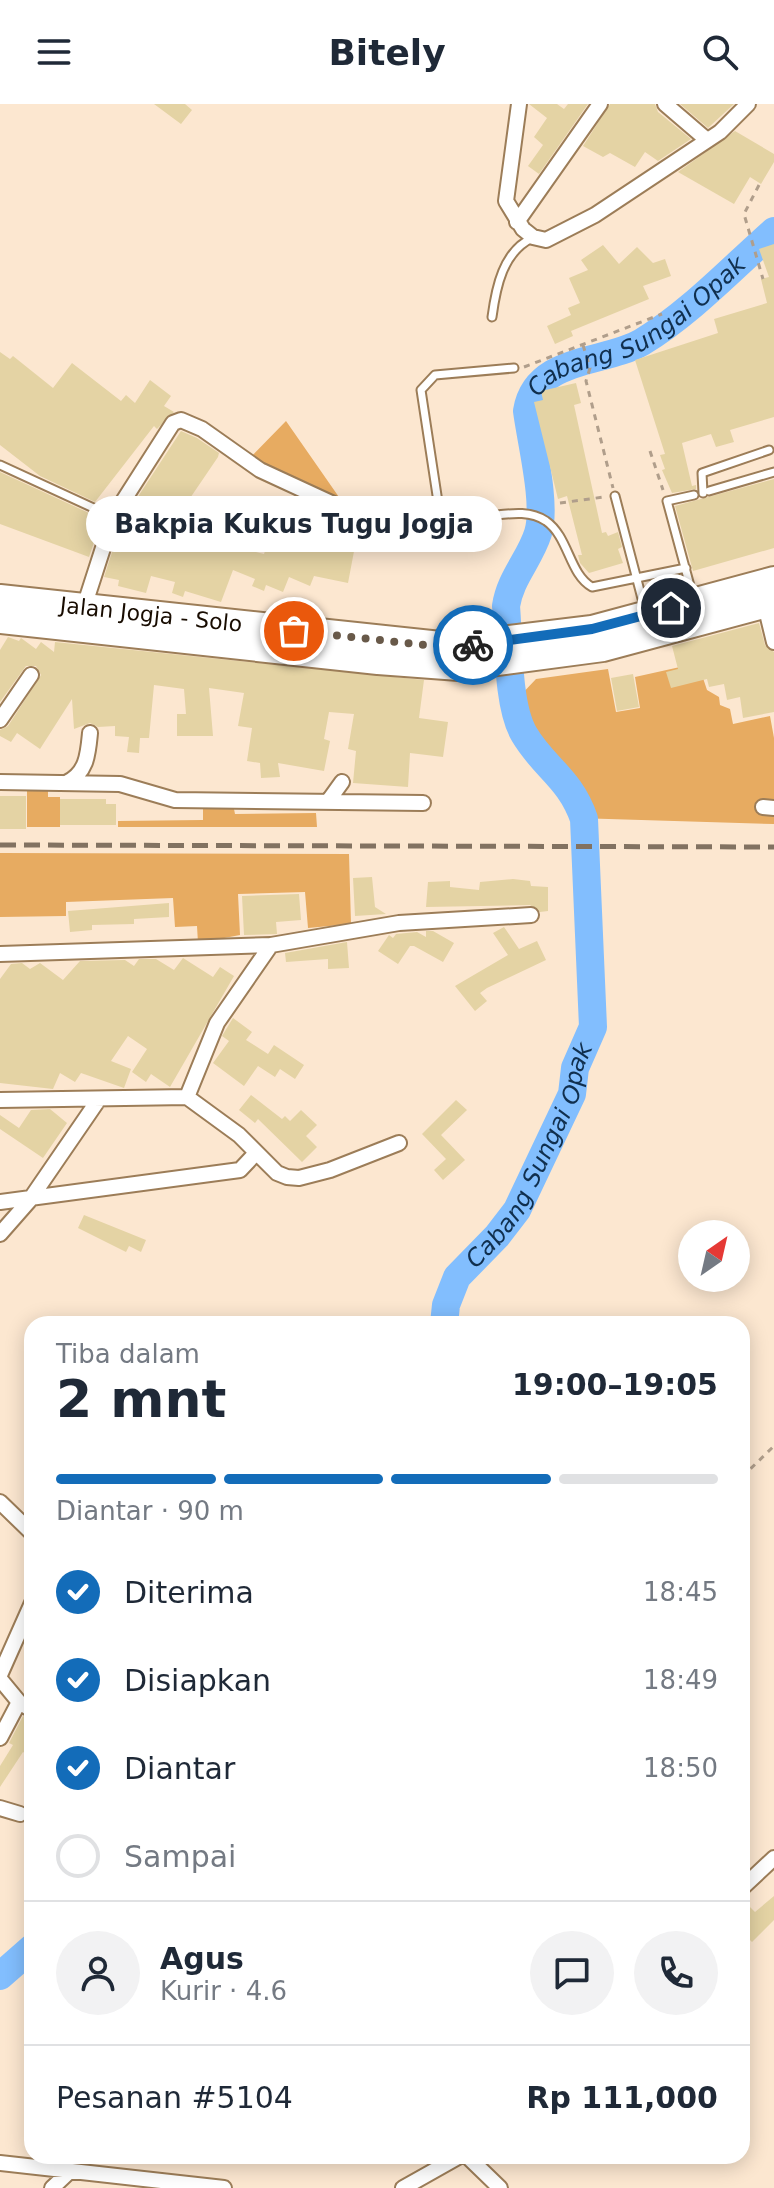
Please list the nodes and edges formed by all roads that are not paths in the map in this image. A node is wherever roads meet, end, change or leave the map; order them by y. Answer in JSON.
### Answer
{"nodes":[{"id":1,"x":519,"y":104,"type":"edge"},
{"id":2,"x":600,"y":104,"type":"edge"},
{"id":3,"x":665,"y":104,"type":"edge"},
{"id":4,"x":748,"y":104,"type":"edge"},
{"id":5,"x":707,"y":140,"type":"junction"},
{"id":6,"x":517,"y":222,"type":"junction"},
{"id":7,"x":533,"y":237,"type":"junction"},
{"id":8,"x":492,"y":317,"type":"dead end"},
{"id":9,"x":514,"y":368,"type":"dead end"},
{"id":10,"x":769,"y":450,"type":"dead end"},
{"id":11,"x":0,"y":465,"type":"edge"},
{"id":12,"x":774,"y":472,"type":"edge"},
{"id":13,"x":702,"y":493,"type":"junction"},
{"id":14,"x":615,"y":496,"type":"road end"},
{"id":15,"x":340,"y":507,"type":"dead end"},
{"id":16,"x":113,"y":517,"type":"junction"},
{"id":17,"x":686,"y":568,"type":"junction"},
{"id":18,"x":636,"y":579,"type":"junction"},
{"id":19,"x":771,"y":596,"type":"edge"},
{"id":20,"x":0,"y":598,"type":"edge"},
{"id":21,"x":84,"y":607,"type":"junction"},
{"id":22,"x":697,"y":612,"type":"junction"},
{"id":23,"x":646,"y":615,"type":"junction"},
{"id":24,"x":0,"y":620,"type":"edge"},
{"id":25,"x":774,"y":642,"type":"edge"},
{"id":26,"x":552,"y":646,"type":"junction"},
{"id":27,"x":485,"y":655,"type":"junction"},
{"id":28,"x":31,"y":675,"type":"dead end"},
{"id":29,"x":0,"y":720,"type":"edge"},
{"id":30,"x":90,"y":733,"type":"dead end"},
{"id":31,"x":0,"y":782,"type":"edge"},
{"id":32,"x":342,"y":782,"type":"dead end"},
{"id":33,"x":65,"y":783,"type":"junction"},
{"id":34,"x":329,"y":800,"type":"junction"},
{"id":35,"x":423,"y":803,"type":"dead end"},
{"id":36,"x":531,"y":915,"type":"dead end"},
{"id":37,"x":271,"y":945,"type":"junction"},
{"id":38,"x":0,"y":954,"type":"edge"},
{"id":39,"x":187,"y":1097,"type":"junction"},
{"id":40,"x":99,"y":1099,"type":"junction"},
{"id":41,"x":0,"y":1100,"type":"edge"},
{"id":42,"x":399,"y":1143,"type":"dead end"},
{"id":43,"x":256,"y":1153,"type":"junction"},
{"id":44,"x":29,"y":1201,"type":"junction"},
{"id":45,"x":0,"y":1202,"type":"edge"},
{"id":46,"x":0,"y":1234,"type":"edge"},
{"id":47,"x":0,"y":1502,"type":"edge"},
{"id":48,"x":24,"y":1525,"type":"edge"},
{"id":49,"x":24,"y":1622,"type":"edge"},
{"id":50,"x":0,"y":1677,"type":"edge"},
{"id":51,"x":24,"y":1704,"type":"edge"},
{"id":52,"x":24,"y":1708,"type":"edge"},
{"id":53,"x":0,"y":1738,"type":"edge"},
{"id":54,"x":0,"y":1808,"type":"edge"},
{"id":55,"x":20,"y":1814,"type":"dead end"},
{"id":56,"x":774,"y":1858,"type":"edge"},
{"id":57,"x":750,"y":1880,"type":"edge"},
{"id":58,"x":0,"y":2163,"type":"edge"},
{"id":59,"x":446,"y":2164,"type":"edge"},
{"id":60,"x":475,"y":2164,"type":"edge"},
{"id":61,"x":69,"y":2172,"type":"junction"},
{"id":62,"x":52,"y":2188,"type":"edge"},
{"id":63,"x":224,"y":2188,"type":"edge"},
{"id":64,"x":403,"y":2188,"type":"edge"},
{"id":65,"x":500,"y":2188,"type":"edge"}],
"edges":[{"from":1,"to":6,"type":"street"},
{"from":2,"to":6,"type":"street"},
{"from":3,"to":5,"type":"street"},
{"from":4,"to":5,"type":"street"},
{"from":5,"to":7,"type":"street"},
{"from":6,"to":7,"type":"street"},
{"from":7,"to":8,"type":"lane"},
{"from":9,"to":18,"type":"lane"},
{"from":10,"to":13,"type":"lane"},
{"from":11,"to":16,"type":"lane"},
{"from":12,"to":13,"type":"lane"},
{"from":13,"to":17,"type":"lane"},
{"from":14,"to":18,"type":"lane"},
{"from":15,"to":16,"type":"street"},
{"from":16,"to":21,"type":"street"},
{"from":17,"to":18,"type":"lane"},
{"from":17,"to":22,"type":"lane"},
{"from":18,"to":23,"type":"lane"},
{"from":19,"to":22,"type":"highway","name":"Jalan Jogja - Solo"},
{"from":19,"to":25,"type":"street"},
{"from":20,"to":21,"type":"highway","name":"Jalan Jogja - Solo"},
{"from":21,"to":27,"type":"highway","name":"Jalan Jogja - Solo"},
{"from":22,"to":23,"type":"highway","name":"Jalan Jogja - Solo"},
{"from":22,"to":26,"type":"highway","name":"Jalan Jogja - Solo"},
{"from":23,"to":26,"type":"highway","name":"Jalan Jogja - Solo"},
{"from":24,"to":27,"type":"highway","name":"Jalan Jogja - Solo"},
{"from":26,"to":27,"type":"highway","name":"Jalan Jogja - Solo"},
{"from":28,"to":29,"type":"street"},
{"from":30,"to":33,"type":"street"},
{"from":31,"to":33,"type":"street"},
{"from":32,"to":34,"type":"street"},
{"from":33,"to":34,"type":"street"},
{"from":34,"to":35,"type":"street"},
{"from":36,"to":37,"type":"street"},
{"from":37,"to":38,"type":"street"},
{"from":37,"to":39,"type":"street"},
{"from":39,"to":40,"type":"street"},
{"from":39,"to":43,"type":"street"},
{"from":40,"to":41,"type":"street"},
{"from":40,"to":44,"type":"street"},
{"from":42,"to":43,"type":"street"},
{"from":43,"to":44,"type":"street"},
{"from":44,"to":45,"type":"street"},
{"from":44,"to":46,"type":"street"},
{"from":47,"to":48,"type":"street"},
{"from":49,"to":50,"type":"street"},
{"from":50,"to":51,"type":"street"},
{"from":52,"to":53,"type":"street"},
{"from":54,"to":55,"type":"street"},
{"from":56,"to":57,"type":"street"},
{"from":58,"to":61,"type":"street"},
{"from":59,"to":64,"type":"street"},
{"from":60,"to":65,"type":"street"},
{"from":61,"to":62,"type":"street"},
{"from":61,"to":63,"type":"street"}]}
